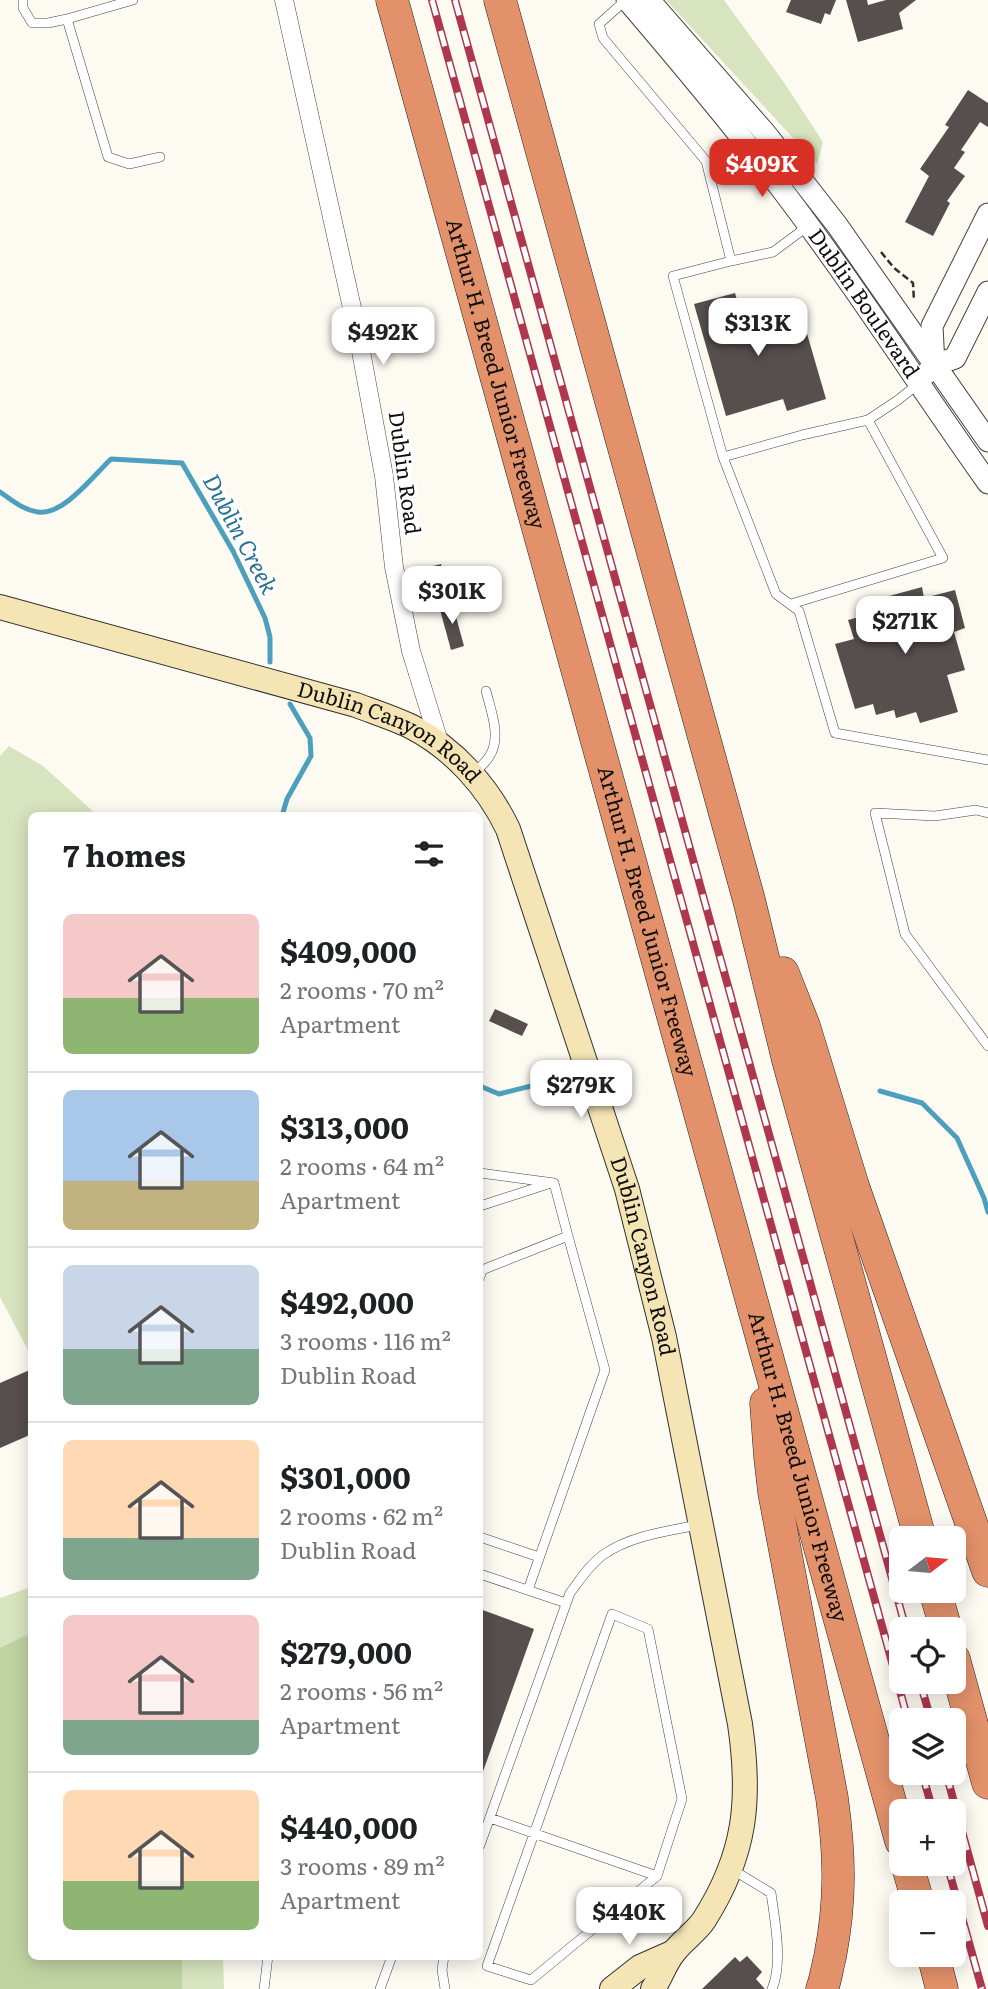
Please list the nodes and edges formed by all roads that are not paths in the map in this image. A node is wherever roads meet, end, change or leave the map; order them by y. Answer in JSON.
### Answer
{"nodes":[{"id":1,"x":23,"y":0,"type":"edge"},
{"id":2,"x":134,"y":0,"type":"edge"},
{"id":3,"x":284,"y":0,"type":"edge"},
{"id":4,"x":392,"y":0,"type":"edge"},
{"id":5,"x":500,"y":0,"type":"edge"},
{"id":6,"x":627,"y":0,"type":"edge"},
{"id":7,"x":649,"y":0,"type":"edge"},
{"id":8,"x":67,"y":19,"type":"junction"},
{"id":9,"x":160,"y":157,"type":"dead end"},
{"id":10,"x":988,"y":214,"type":"edge"},
{"id":11,"x":808,"y":226,"type":"junction"},
{"id":12,"x":731,"y":261,"type":"junction"},
{"id":13,"x":988,"y":292,"type":"edge"},
{"id":14,"x":934,"y":365,"type":"junction"},
{"id":15,"x":918,"y":384,"type":"junction"},
{"id":16,"x":868,"y":420,"type":"junction"},
{"id":17,"x":988,"y":441,"type":"edge"},
{"id":18,"x":723,"y":457,"type":"junction"},
{"id":19,"x":988,"y":483,"type":"edge"},
{"id":20,"x":790,"y":604,"type":"junction"},
{"id":21,"x":0,"y":607,"type":"edge"},
{"id":22,"x":485,"y":691,"type":"dead end"},
{"id":23,"x":440,"y":746,"type":"junction"},
{"id":24,"x":988,"y":760,"type":"edge"},
{"id":25,"x":473,"y":775,"type":"junction"},
{"id":26,"x":988,"y":813,"type":"edge"},
{"id":27,"x":749,"y":900,"type":"junction"},
{"id":28,"x":988,"y":1046,"type":"edge"},
{"id":29,"x":483,"y":1173,"type":"edge"},
{"id":30,"x":554,"y":1182,"type":"junction"},
{"id":31,"x":483,"y":1205,"type":"edge"},
{"id":32,"x":568,"y":1236,"type":"junction"},
{"id":33,"x":483,"y":1270,"type":"edge"},
{"id":34,"x":766,"y":1355,"type":"junction"},
{"id":35,"x":700,"y":1524,"type":"junction"},
{"id":36,"x":917,"y":1526,"type":"edge"},
{"id":37,"x":483,"y":1538,"type":"edge"},
{"id":38,"x":539,"y":1557,"type":"junction"},
{"id":39,"x":988,"y":1571,"type":"edge"},
{"id":40,"x":483,"y":1575,"type":"edge"},
{"id":41,"x":528,"y":1590,"type":"junction"},
{"id":42,"x":566,"y":1603,"type":"junction"},
{"id":43,"x":964,"y":1694,"type":"edge"},
{"id":44,"x":988,"y":1783,"type":"edge"},
{"id":45,"x":889,"y":1799,"type":"edge"},
{"id":46,"x":490,"y":1818,"type":"junction"},
{"id":47,"x":534,"y":1833,"type":"junction"},
{"id":48,"x":483,"y":1837,"type":"edge"},
{"id":49,"x":731,"y":1869,"type":"junction"},
{"id":50,"x":657,"y":1876,"type":"junction"},
{"id":51,"x":674,"y":1952,"type":"junction"},
{"id":52,"x":268,"y":1960,"type":"edge"},
{"id":53,"x":391,"y":1960,"type":"edge"},
{"id":54,"x":443,"y":1960,"type":"edge"},
{"id":55,"x":936,"y":1967,"type":"edge"},
{"id":56,"x":264,"y":1989,"type":"edge"},
{"id":57,"x":380,"y":1989,"type":"edge"},
{"id":58,"x":445,"y":1989,"type":"edge"},
{"id":59,"x":612,"y":1989,"type":"edge"},
{"id":60,"x":653,"y":1989,"type":"edge"},
{"id":61,"x":772,"y":1989,"type":"edge"},
{"id":62,"x":822,"y":1989,"type":"edge"},
{"id":63,"x":942,"y":1989,"type":"edge"}],
"edges":[{"from":1,"to":8,"type":"lane"},
{"from":2,"to":8,"type":"lane"},
{"from":3,"to":23,"type":"street","name":"Dublin Road"},
{"from":4,"to":34,"type":"highway","name":"Arthur H. Breed Junior Freeway"},
{"from":5,"to":27,"type":"highway"},
{"from":6,"to":11,"type":"street","name":"Dublin Boulevard"},
{"from":6,"to":12,"type":"lane"},
{"from":7,"to":14,"type":"street","name":"Dublin Boulevard"},
{"from":8,"to":9,"type":"lane"},
{"from":10,"to":14,"type":"street"},
{"from":11,"to":12,"type":"lane"},
{"from":11,"to":15,"type":"street","name":"Dublin Boulevard"},
{"from":12,"to":18,"type":"lane"},
{"from":13,"to":14,"type":"street"},
{"from":14,"to":15,"type":"street"},
{"from":14,"to":17,"type":"street","name":"Dublin Boulevard"},
{"from":15,"to":16,"type":"lane"},
{"from":15,"to":19,"type":"street","name":"Dublin Boulevard"},
{"from":16,"to":18,"type":"lane"},
{"from":16,"to":20,"type":"lane"},
{"from":18,"to":20,"type":"lane"},
{"from":20,"to":24,"type":"lane"},
{"from":21,"to":23,"type":"main road","name":"Dublin Canyon Road"},
{"from":22,"to":25,"type":"lane"},
{"from":23,"to":25,"type":"main road","name":"Dublin Canyon Road"},
{"from":25,"to":35,"type":"main road","name":"Dublin Canyon Road"},
{"from":26,"to":28,"type":"lane"},
{"from":27,"to":36,"type":"highway"},
{"from":27,"to":39,"type":"highway"},
{"from":29,"to":30,"type":"lane"},
{"from":30,"to":31,"type":"lane"},
{"from":30,"to":32,"type":"lane"},
{"from":32,"to":33,"type":"lane"},
{"from":32,"to":38,"type":"lane"},
{"from":34,"to":45,"type":"highway","name":"Arthur H. Breed Junior Freeway"},
{"from":34,"to":62,"type":"highway"},
{"from":35,"to":42,"type":"lane"},
{"from":35,"to":49,"type":"main road","name":"Dublin Canyon Road"},
{"from":37,"to":38,"type":"lane"},
{"from":38,"to":41,"type":"lane"},
{"from":40,"to":41,"type":"lane"},
{"from":41,"to":42,"type":"lane"},
{"from":42,"to":46,"type":"lane"},
{"from":43,"to":44,"type":"highway"},
{"from":46,"to":47,"type":"lane"},
{"from":46,"to":48,"type":"lane"},
{"from":47,"to":50,"type":"lane"},
{"from":47,"to":50,"type":"lane"},
{"from":47,"to":50,"type":"lane"},
{"from":49,"to":51,"type":"main road","name":"Dublin Canyon Road"},
{"from":49,"to":61,"type":"lane"},
{"from":51,"to":59,"type":"main road","name":"Dublin Canyon Road"},
{"from":51,"to":60,"type":"main road","name":"Dublin Canyon Road"},
{"from":52,"to":56,"type":"lane"},
{"from":53,"to":57,"type":"lane"},
{"from":54,"to":58,"type":"lane"},
{"from":55,"to":63,"type":"highway"}]}
